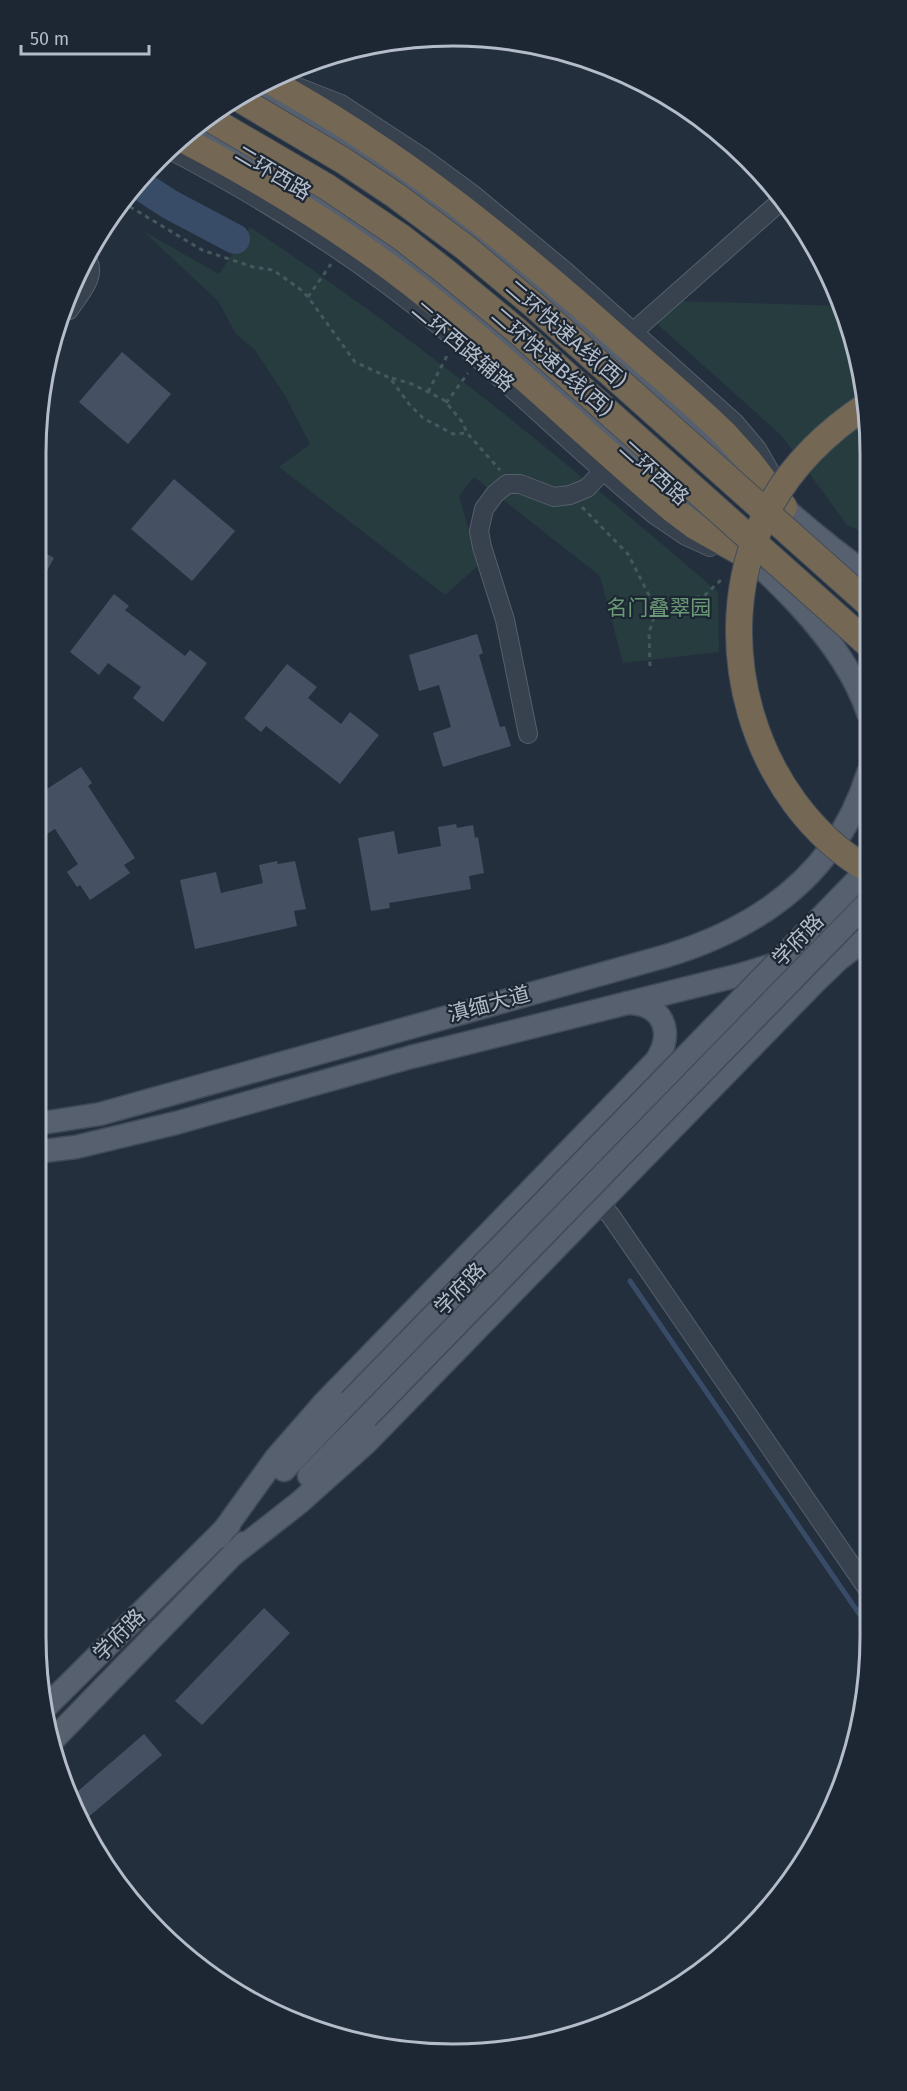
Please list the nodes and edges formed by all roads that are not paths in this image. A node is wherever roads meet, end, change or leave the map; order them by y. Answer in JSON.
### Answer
{"nodes":[{"id":1,"x":279,"y":85,"type":"edge"},
{"id":2,"x":262,"y":94,"type":"edge"},
{"id":3,"x":246,"y":104,"type":"edge"},
{"id":4,"x":217,"y":123,"type":"edge"},
{"id":5,"x":203,"y":133,"type":"edge"},
{"id":6,"x":190,"y":144,"type":"edge"},
{"id":7,"x":178,"y":155,"type":"edge"},
{"id":8,"x":776,"y":205,"type":"edge"},
{"id":9,"x":90,"y":270,"type":"edge"},
{"id":10,"x":78,"y":296,"type":"edge"},
{"id":11,"x":623,"y":333,"type":"junction"},
{"id":12,"x":858,"y":411,"type":"edge"},
{"id":13,"x":604,"y":470,"type":"junction"},
{"id":14,"x":784,"y":507,"type":"junction"},
{"id":15,"x":744,"y":554,"type":"junction"},
{"id":16,"x":860,"y":569,"type":"edge"},
{"id":17,"x":860,"y":596,"type":"edge"},
{"id":18,"x":860,"y":637,"type":"edge"},
{"id":19,"x":860,"y":695,"type":"edge"},
{"id":20,"x":528,"y":734,"type":"dead end"},
{"id":21,"x":860,"y":796,"type":"edge"},
{"id":22,"x":860,"y":864,"type":"edge"},
{"id":23,"x":860,"y":878,"type":"edge"},
{"id":24,"x":860,"y":910,"type":"edge"},
{"id":25,"x":860,"y":934,"type":"edge"},
{"id":26,"x":860,"y":943,"type":"edge"},
{"id":27,"x":623,"y":1004,"type":"junction"},
{"id":28,"x":628,"y":1090,"type":"junction"},
{"id":29,"x":46,"y":1122,"type":"edge"},
{"id":30,"x":672,"y":1129,"type":"junction"},
{"id":31,"x":46,"y":1151,"type":"edge"},
{"id":32,"x":600,"y":1203,"type":"junction"},
{"id":33,"x":219,"y":1537,"type":"junction"},
{"id":34,"x":235,"y":1553,"type":"junction"},
{"id":35,"x":860,"y":1578,"type":"edge"},
{"id":36,"x":52,"y":1701,"type":"edge"},
{"id":37,"x":58,"y":1735,"type":"edge"}],
"edges":[{"from":1,"to":11,"type":"highway"},
{"from":2,"to":14,"type":"main road"},
{"from":3,"to":17,"type":"highway","name":"二环快速A线(西)","bridge":true},
{"from":4,"to":18,"type":"highway","name":"二环快速B线(西)","bridge":true},
{"from":5,"to":15,"type":"main road","name":"二环西路"},
{"from":6,"to":15,"type":"highway"},
{"from":7,"to":13,"type":"street","name":"二环西路辅路"},
{"from":8,"to":11,"type":"street"},
{"from":9,"to":10,"type":"street"},
{"from":11,"to":14,"type":"highway"},
{"from":12,"to":22,"type":"highway","bridge":true},
{"from":13,"to":15,"type":"street","name":"二环西路辅路"},
{"from":13,"to":20,"type":"street"},
{"from":14,"to":15,"type":"main road"},
{"from":14,"to":16,"type":"main road"},
{"from":15,"to":19,"type":"main road","name":"二环西路"},
{"from":21,"to":29,"type":"main road","name":"滇缅大道"},
{"from":23,"to":33,"type":"main road","name":"学府路","bridge":true},
{"from":24,"to":34,"type":"main road","name":"学府路","bridge":true},
{"from":25,"to":27,"type":"main road","name":"滇缅大道"},
{"from":26,"to":30,"type":"main road","name":"学府路"},
{"from":27,"to":28,"type":"main road"},
{"from":27,"to":31,"type":"main road","name":"滇缅大道"},
{"from":28,"to":30,"type":"main road"},
{"from":28,"to":33,"type":"main road"},
{"from":30,"to":32,"type":"main road","name":"学府路"},
{"from":32,"to":34,"type":"main road","name":"学府路"},
{"from":32,"to":35,"type":"street"},
{"from":33,"to":36,"type":"main road","name":"学府路"},
{"from":34,"to":37,"type":"main road","name":"学府路"}]}
